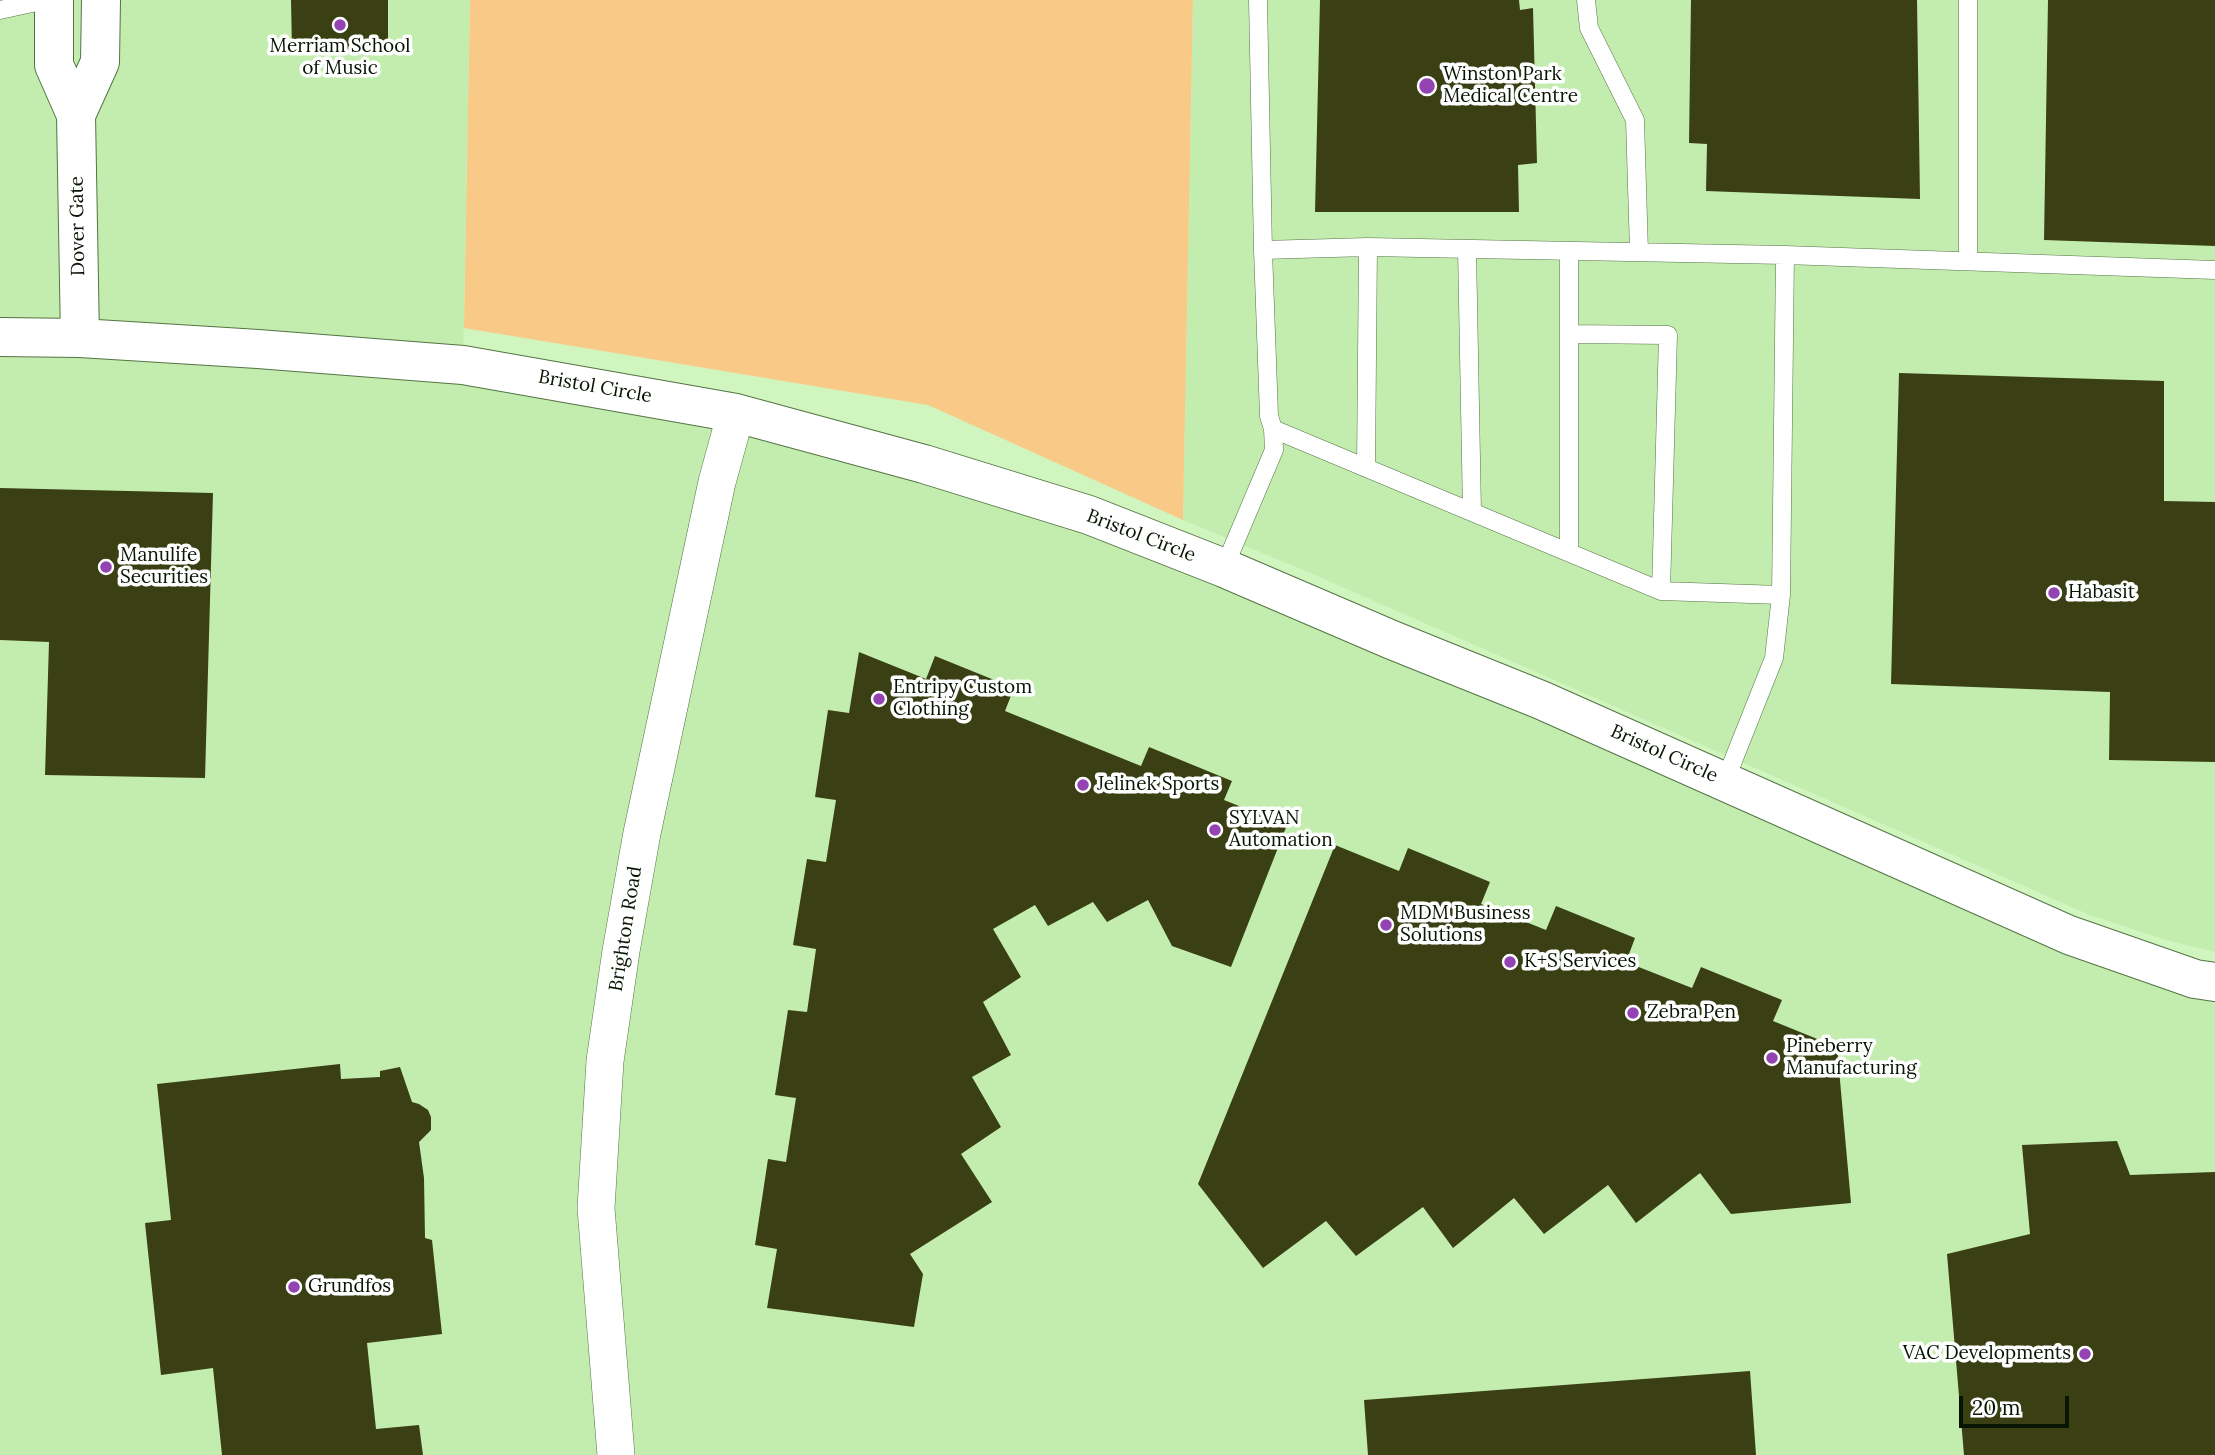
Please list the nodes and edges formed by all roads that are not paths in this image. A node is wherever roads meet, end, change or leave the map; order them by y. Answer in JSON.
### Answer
{"nodes":[{"id":1,"x":46,"y":0,"type":"edge"},
{"id":2,"x":54,"y":0,"type":"edge"},
{"id":3,"x":101,"y":0,"type":"edge"},
{"id":4,"x":1258,"y":0,"type":"edge"},
{"id":5,"x":1586,"y":0,"type":"edge"},
{"id":6,"x":1968,"y":0,"type":"edge"},
{"id":7,"x":0,"y":10,"type":"edge"},
{"id":8,"x":76,"y":115,"type":"junction"},
{"id":9,"x":1368,"y":247,"type":"junction"},
{"id":10,"x":1467,"y":249,"type":"junction"},
{"id":11,"x":1263,"y":250,"type":"junction"},
{"id":12,"x":1569,"y":251,"type":"junction"},
{"id":13,"x":1639,"y":252,"type":"junction"},
{"id":14,"x":1785,"y":255,"type":"junction"},
{"id":15,"x":1968,"y":261,"type":"junction"},
{"id":16,"x":2215,"y":270,"type":"edge"},
{"id":17,"x":1569,"y":334,"type":"junction"},
{"id":18,"x":0,"y":337,"type":"edge"},
{"id":19,"x":80,"y":338,"type":"junction"},
{"id":20,"x":736,"y":413,"type":"junction"},
{"id":21,"x":1273,"y":429,"type":"junction"},
{"id":22,"x":1366,"y":468,"type":"junction"},
{"id":23,"x":1472,"y":512,"type":"junction"},
{"id":24,"x":1569,"y":552,"type":"junction"},
{"id":25,"x":1224,"y":568,"type":"junction"},
{"id":26,"x":1661,"y":591,"type":"junction"},
{"id":27,"x":1781,"y":595,"type":"junction"},
{"id":28,"x":1725,"y":782,"type":"junction"},
{"id":29,"x":2215,"y":982,"type":"edge"},
{"id":30,"x":616,"y":1455,"type":"edge"}],
"edges":[{"from":1,"to":7,"type":"lane"},
{"from":2,"to":8,"type":"street","name":"Dover Gate"},
{"from":3,"to":8,"type":"street","name":"Dover Gate"},
{"from":4,"to":11,"type":"lane"},
{"from":5,"to":13,"type":"lane"},
{"from":6,"to":15,"type":"lane"},
{"from":8,"to":19,"type":"street","name":"Dover Gate"},
{"from":9,"to":10,"type":"lane"},
{"from":9,"to":11,"type":"lane"},
{"from":9,"to":22,"type":"lane"},
{"from":10,"to":12,"type":"lane"},
{"from":10,"to":23,"type":"lane"},
{"from":11,"to":21,"type":"lane"},
{"from":12,"to":13,"type":"lane"},
{"from":12,"to":17,"type":"lane"},
{"from":13,"to":14,"type":"lane"},
{"from":14,"to":15,"type":"lane"},
{"from":14,"to":27,"type":"lane"},
{"from":15,"to":16,"type":"lane"},
{"from":17,"to":24,"type":"lane"},
{"from":17,"to":26,"type":"lane"},
{"from":18,"to":19,"type":"street","name":"Bristol Circle"},
{"from":19,"to":20,"type":"street","name":"Bristol Circle"},
{"from":20,"to":25,"type":"street","name":"Bristol Circle"},
{"from":20,"to":30,"type":"street","name":"Brighton Road"},
{"from":21,"to":22,"type":"lane"},
{"from":21,"to":25,"type":"lane"},
{"from":22,"to":23,"type":"lane"},
{"from":23,"to":24,"type":"lane"},
{"from":24,"to":26,"type":"lane"},
{"from":25,"to":28,"type":"street","name":"Bristol Circle"},
{"from":26,"to":27,"type":"lane"},
{"from":27,"to":28,"type":"lane"},
{"from":28,"to":29,"type":"street","name":"Bristol Circle"}]}
